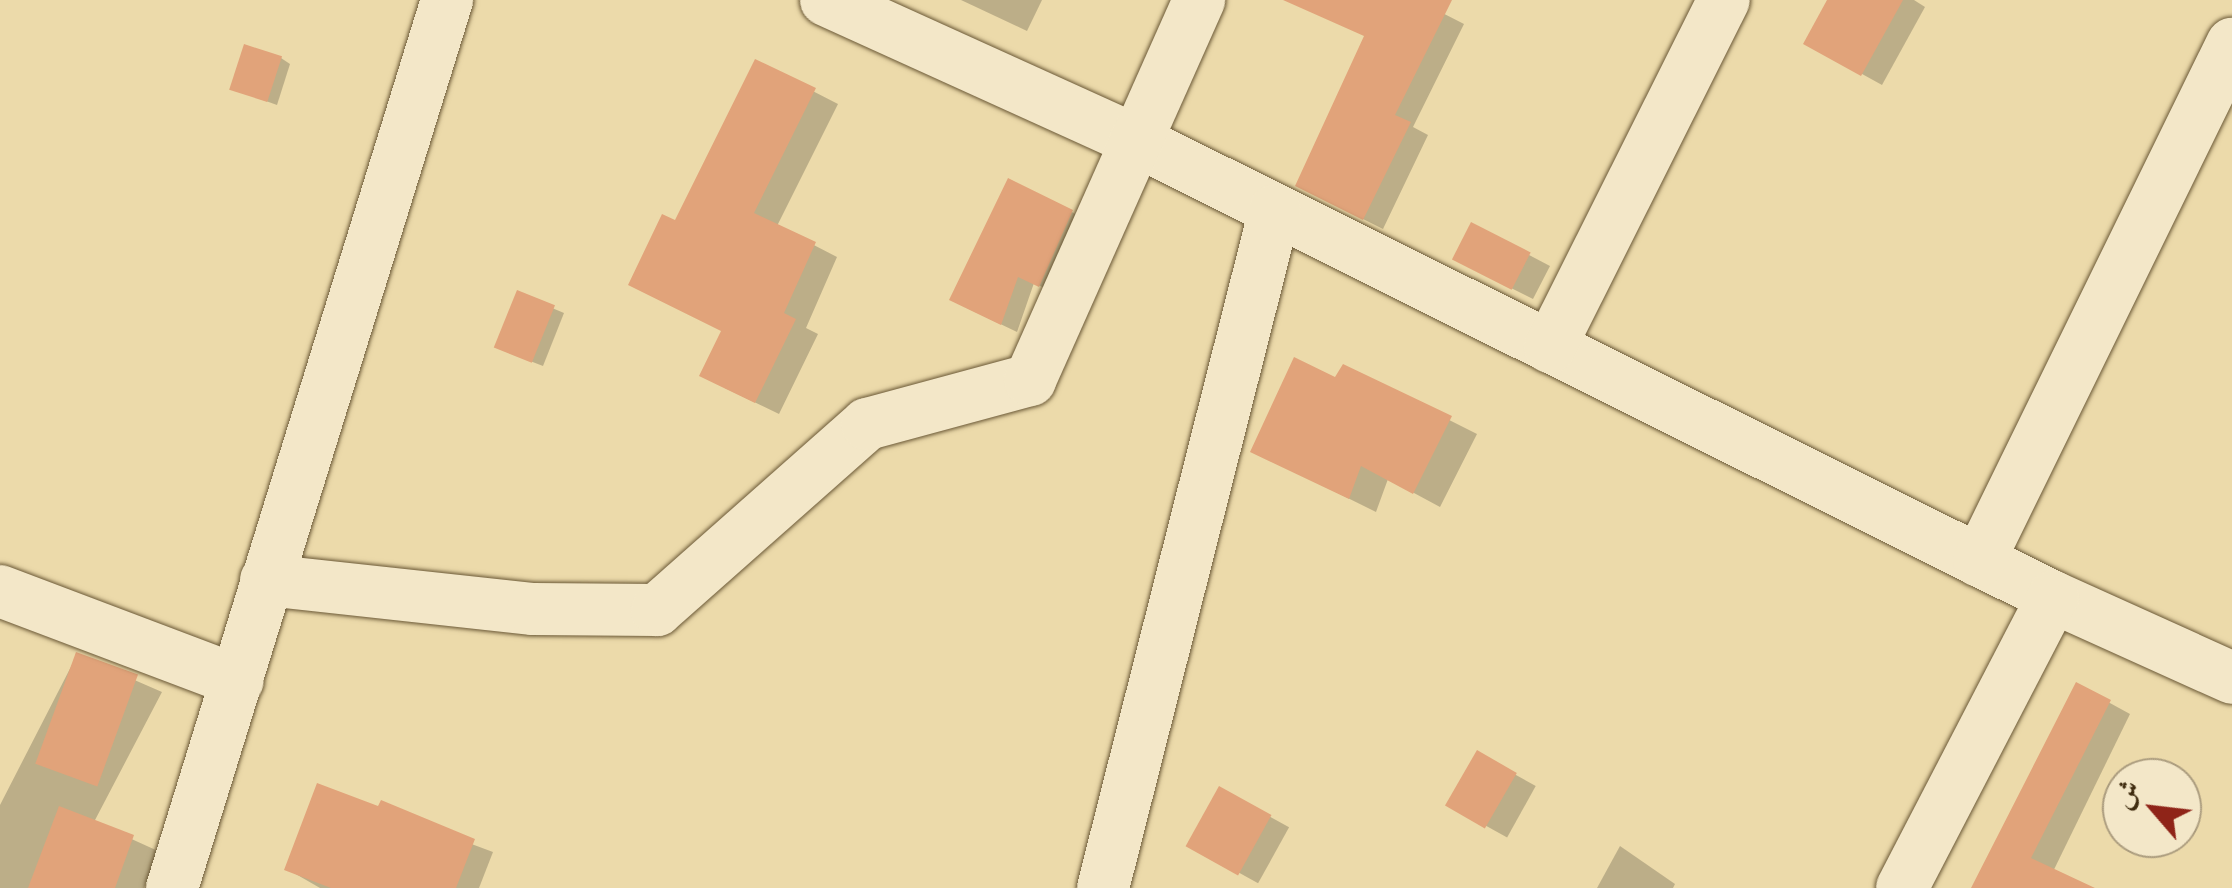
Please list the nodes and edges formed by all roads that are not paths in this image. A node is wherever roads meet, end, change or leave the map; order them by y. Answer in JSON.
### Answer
{"nodes":[{"id":1,"x":447,"y":0,"type":"edge"},
{"id":2,"x":826,"y":0,"type":"edge"},
{"id":3,"x":1199,"y":0,"type":"edge"},
{"id":4,"x":1724,"y":0,"type":"edge"},
{"id":5,"x":2232,"y":44,"type":"edge"},
{"id":6,"x":1135,"y":140,"type":"junction"},
{"id":7,"x":1276,"y":210,"type":"junction"},
{"id":8,"x":1550,"y":347,"type":"junction"},
{"id":9,"x":1979,"y":561,"type":"junction"},
{"id":10,"x":266,"y":580,"type":"junction"},
{"id":11,"x":0,"y":591,"type":"edge"},
{"id":12,"x":2053,"y":597,"type":"junction"},
{"id":13,"x":2232,"y":678,"type":"edge"},
{"id":14,"x":238,"y":680,"type":"junction"},
{"id":15,"x":172,"y":888,"type":"edge"},
{"id":16,"x":1103,"y":888,"type":"edge"},
{"id":17,"x":1902,"y":888,"type":"edge"}],
"edges":[{"from":1,"to":10,"type":"street"},
{"from":2,"to":6,"type":"street"},
{"from":3,"to":6,"type":"street"},
{"from":4,"to":8,"type":"street"},
{"from":5,"to":9,"type":"street"},
{"from":6,"to":7,"type":"street"},
{"from":6,"to":10,"type":"street"},
{"from":7,"to":8,"type":"street"},
{"from":7,"to":16,"type":"street"},
{"from":8,"to":9,"type":"street"},
{"from":9,"to":12,"type":"street"},
{"from":10,"to":14,"type":"street"},
{"from":11,"to":14,"type":"street"},
{"from":12,"to":13,"type":"street"},
{"from":12,"to":17,"type":"street"},
{"from":14,"to":15,"type":"street"}]}
